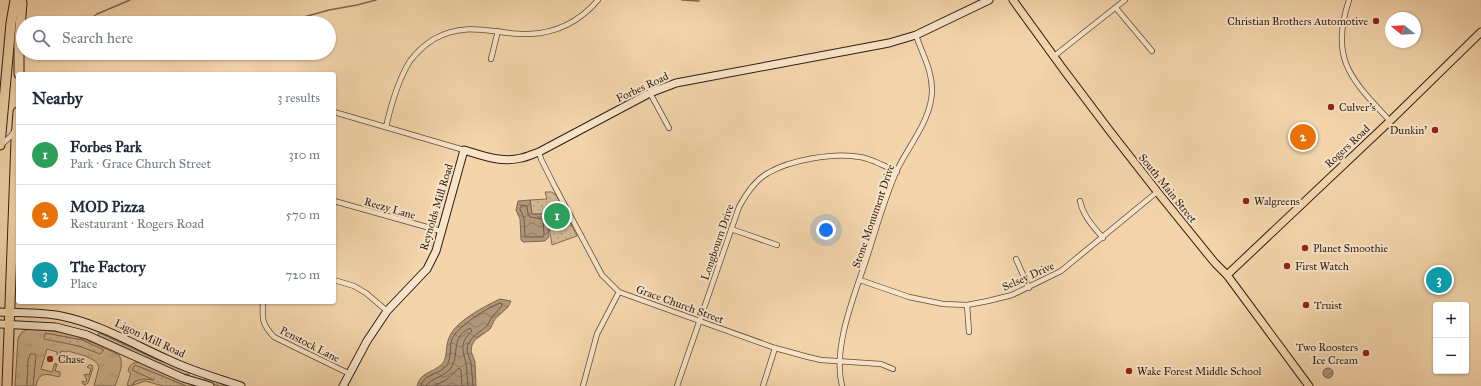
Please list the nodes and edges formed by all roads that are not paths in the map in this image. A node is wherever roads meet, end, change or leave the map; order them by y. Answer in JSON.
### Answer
{"nodes":[{"id":1,"x":15,"y":0,"type":"edge"},
{"id":2,"x":22,"y":0,"type":"edge"},
{"id":3,"x":29,"y":0,"type":"edge"},
{"id":4,"x":598,"y":0,"type":"edge"},
{"id":5,"x":989,"y":0,"type":"edge"},
{"id":6,"x":1013,"y":0,"type":"edge"},
{"id":7,"x":1125,"y":0,"type":"edge"},
{"id":8,"x":1349,"y":0,"type":"edge"},
{"id":9,"x":1116,"y":8,"type":"junction"},
{"id":10,"x":21,"y":16,"type":"edge"},
{"id":11,"x":27,"y":16,"type":"edge"},
{"id":12,"x":498,"y":31,"type":"junction"},
{"id":13,"x":1481,"y":32,"type":"edge"},
{"id":14,"x":916,"y":35,"type":"junction"},
{"id":15,"x":1152,"y":51,"type":"dead end"},
{"id":16,"x":1053,"y":57,"type":"junction"},
{"id":17,"x":491,"y":58,"type":"dead end"},
{"id":18,"x":19,"y":60,"type":"edge"},
{"id":19,"x":22,"y":60,"type":"edge"},
{"id":20,"x":20,"y":72,"type":"edge"},
{"id":21,"x":20,"y":72,"type":"edge"},
{"id":22,"x":650,"y":93,"type":"junction"},
{"id":23,"x":3,"y":110,"type":"junction"},
{"id":24,"x":336,"y":113,"type":"edge"},
{"id":25,"x":0,"y":120,"type":"edge"},
{"id":26,"x":1390,"y":121,"type":"junction"},
{"id":27,"x":386,"y":127,"type":"junction"},
{"id":28,"x":16,"y":128,"type":"edge"},
{"id":29,"x":669,"y":128,"type":"dead end"},
{"id":30,"x":0,"y":145,"type":"edge"},
{"id":31,"x":464,"y":150,"type":"junction"},
{"id":32,"x":539,"y":152,"type":"junction"},
{"id":33,"x":16,"y":153,"type":"edge"},
{"id":34,"x":897,"y":172,"type":"junction"},
{"id":35,"x":1157,"y":192,"type":"junction"},
{"id":36,"x":1080,"y":201,"type":"dead end"},
{"id":37,"x":336,"y":202,"type":"edge"},
{"id":38,"x":731,"y":229,"type":"junction"},
{"id":39,"x":441,"y":230,"type":"junction"},
{"id":40,"x":1103,"y":238,"type":"junction"},
{"id":41,"x":777,"y":244,"type":"dead end"},
{"id":42,"x":1016,"y":259,"type":"dead end"},
{"id":43,"x":1227,"y":275,"type":"junction"},
{"id":44,"x":860,"y":280,"type":"junction"},
{"id":45,"x":336,"y":281,"type":"edge"},
{"id":46,"x":1029,"y":288,"type":"junction"},
{"id":47,"x":619,"y":292,"type":"junction"},
{"id":48,"x":263,"y":304,"type":"edge"},
{"id":49,"x":967,"y":305,"type":"junction"},
{"id":50,"x":387,"y":311,"type":"junction"},
{"id":51,"x":0,"y":312,"type":"edge"},
{"id":52,"x":10,"y":313,"type":"junction"},
{"id":53,"x":700,"y":321,"type":"junction"},
{"id":54,"x":0,"y":324,"type":"edge"},
{"id":55,"x":10,"y":324,"type":"junction"},
{"id":56,"x":969,"y":332,"type":"dead end"},
{"id":57,"x":775,"y":348,"type":"junction"},
{"id":58,"x":840,"y":362,"type":"junction"},
{"id":59,"x":893,"y":369,"type":"dead end"},
{"id":60,"x":350,"y":374,"type":"junction"},
{"id":61,"x":8,"y":386,"type":"edge"},
{"id":62,"x":210,"y":386,"type":"edge"},
{"id":63,"x":241,"y":386,"type":"edge"},
{"id":64,"x":343,"y":386,"type":"edge"},
{"id":65,"x":583,"y":386,"type":"edge"},
{"id":66,"x":677,"y":386,"type":"edge"},
{"id":67,"x":763,"y":386,"type":"edge"},
{"id":68,"x":842,"y":386,"type":"edge"},
{"id":69,"x":1309,"y":386,"type":"edge"}],
"edges":[{"from":1,"to":23,"type":"highway"},
{"from":2,"to":10,"type":"highway"},
{"from":3,"to":11,"type":"highway"},
{"from":4,"to":12,"type":"street"},
{"from":5,"to":14,"type":"street","name":"Forbes Road"},
{"from":6,"to":16,"type":"main road","name":"South Main Street"},
{"from":7,"to":9,"type":"street"},
{"from":8,"to":26,"type":"street"},
{"from":9,"to":15,"type":"street"},
{"from":9,"to":16,"type":"street"},
{"from":12,"to":17,"type":"street"},
{"from":12,"to":27,"type":"street"},
{"from":13,"to":26,"type":"main road","name":"Rogers Road"},
{"from":14,"to":22,"type":"street","name":"Forbes Road"},
{"from":14,"to":34,"type":"street","name":"Stone Monument Drive"},
{"from":16,"to":35,"type":"main road","name":"South Main Street"},
{"from":18,"to":20,"type":"highway"},
{"from":19,"to":21,"type":"highway"},
{"from":22,"to":29,"type":"street"},
{"from":22,"to":32,"type":"street","name":"Forbes Road"},
{"from":23,"to":25,"type":"highway"},
{"from":23,"to":30,"type":"highway"},
{"from":24,"to":27,"type":"street","name":"Forbes Road"},
{"from":26,"to":43,"type":"main road","name":"Rogers Road"},
{"from":27,"to":31,"type":"street","name":"Forbes Road"},
{"from":28,"to":30,"type":"street"},
{"from":31,"to":32,"type":"street","name":"Forbes Road"},
{"from":31,"to":39,"type":"street","name":"Reynolds Mill Road"},
{"from":32,"to":47,"type":"street","name":"Grace Church Street"},
{"from":33,"to":52,"type":"highway"},
{"from":34,"to":38,"type":"street","name":"Longbourn Drive"},
{"from":34,"to":44,"type":"street","name":"Stone Monument Drive"},
{"from":35,"to":40,"type":"street","name":"Selsey Drive"},
{"from":35,"to":43,"type":"main road","name":"South Main Street"},
{"from":36,"to":40,"type":"street"},
{"from":37,"to":39,"type":"street","name":"Reezy Lane"},
{"from":38,"to":41,"type":"street"},
{"from":38,"to":53,"type":"street","name":"Longbourn Drive"},
{"from":39,"to":50,"type":"street","name":"Reynolds Mill Road"},
{"from":40,"to":46,"type":"street","name":"Selsey Drive"},
{"from":42,"to":46,"type":"street"},
{"from":43,"to":69,"type":"main road","name":"South Main Street"},
{"from":44,"to":49,"type":"street","name":"Selsey Drive"},
{"from":44,"to":58,"type":"street","name":"Stone Monument Drive"},
{"from":45,"to":50,"type":"street"},
{"from":46,"to":49,"type":"street","name":"Selsey Drive"},
{"from":47,"to":53,"type":"street","name":"Grace Church Street"},
{"from":47,"to":65,"type":"street"},
{"from":48,"to":60,"type":"street","name":"Penstock Lane"},
{"from":49,"to":56,"type":"street"},
{"from":50,"to":60,"type":"street","name":"Reynolds Mill Road"},
{"from":51,"to":52,"type":"street","name":"Ligon Mill Road"},
{"from":52,"to":55,"type":"highway"},
{"from":52,"to":63,"type":"street","name":"Ligon Mill Road"},
{"from":53,"to":57,"type":"street","name":"Grace Church Street"},
{"from":53,"to":66,"type":"street","name":"Longbourn Drive"},
{"from":54,"to":55,"type":"street","name":"Ligon Mill Road"},
{"from":55,"to":61,"type":"highway"},
{"from":55,"to":62,"type":"street","name":"Ligon Mill Road"},
{"from":57,"to":58,"type":"street","name":"Grace Church Street"},
{"from":57,"to":67,"type":"street"},
{"from":58,"to":59,"type":"street","name":"Grace Church Street"},
{"from":58,"to":68,"type":"street","name":"Stone Monument Drive"},
{"from":60,"to":64,"type":"street","name":"Reynolds Mill Road"}]}
